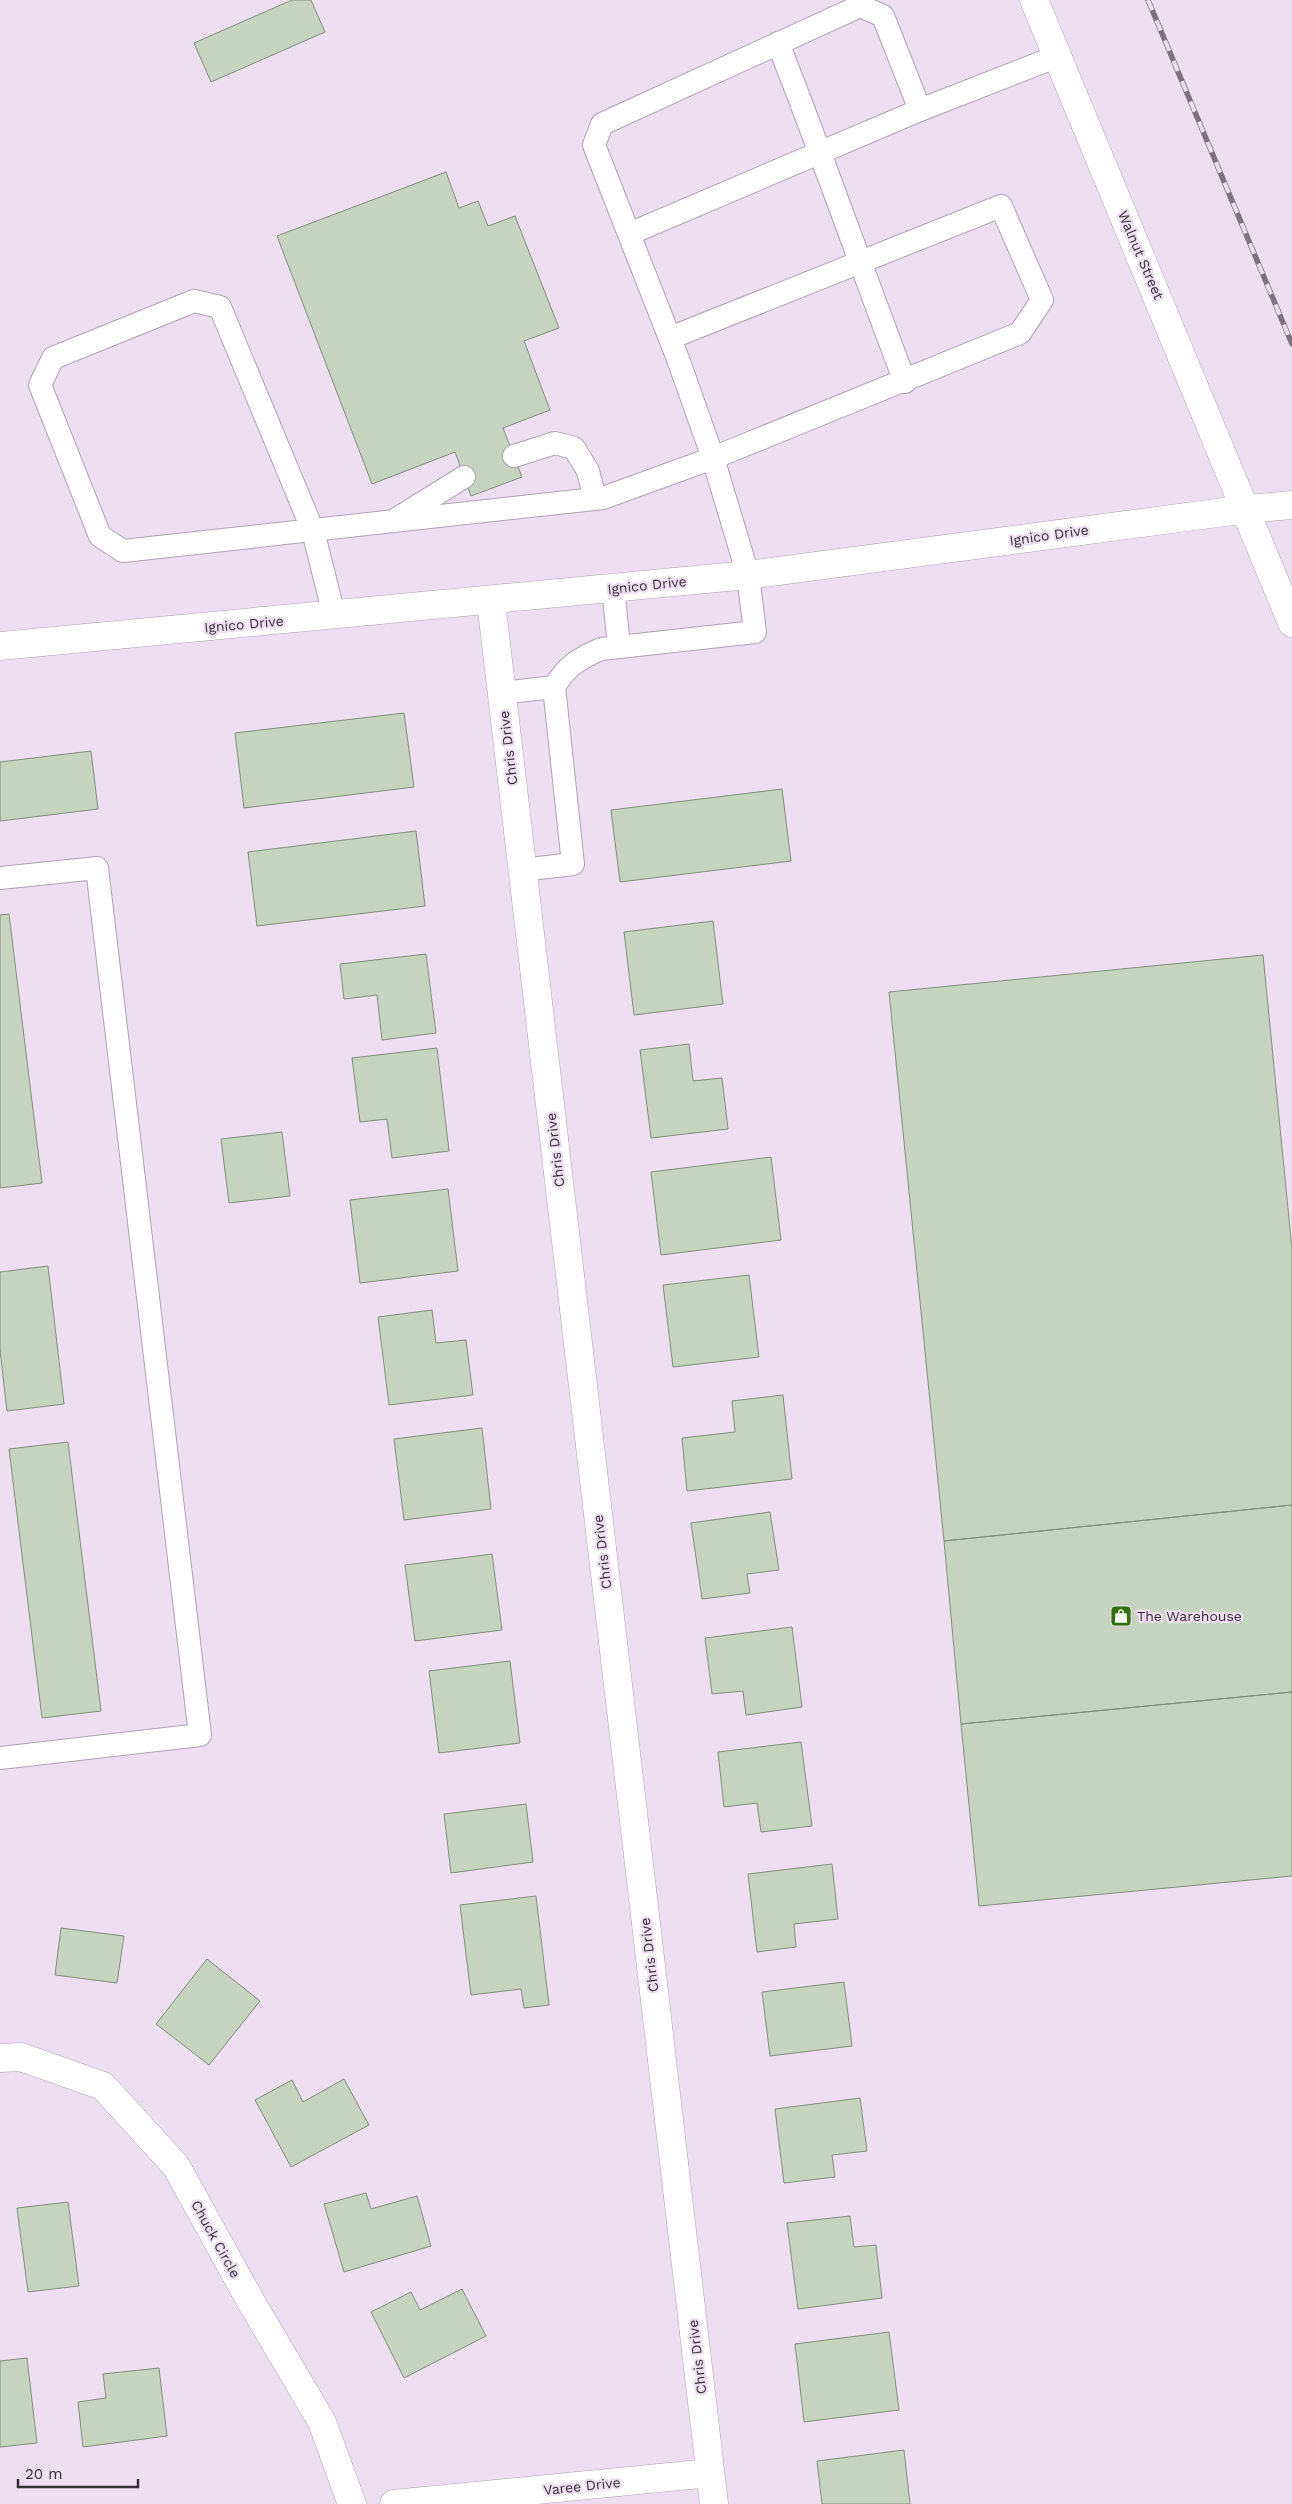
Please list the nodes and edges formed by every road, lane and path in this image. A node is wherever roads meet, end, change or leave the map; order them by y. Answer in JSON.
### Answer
{"nodes":[{"id":1,"x":1034,"y":0,"type":"edge"},
{"id":2,"x":778,"y":43,"type":"junction"},
{"id":3,"x":1058,"y":56,"type":"junction"},
{"id":4,"x":920,"y":110,"type":"junction"},
{"id":5,"x":821,"y":152,"type":"junction"},
{"id":6,"x":629,"y":234,"type":"junction"},
{"id":7,"x":859,"y":261,"type":"junction"},
{"id":8,"x":670,"y":338,"type":"junction"},
{"id":9,"x":905,"y":382,"type":"junction"},
{"id":10,"x":514,"y":456,"type":"dead end"},
{"id":11,"x":713,"y":458,"type":"junction"},
{"id":12,"x":464,"y":477,"type":"dead end"},
{"id":13,"x":595,"y":499,"type":"junction"},
{"id":14,"x":1292,"y":505,"type":"edge"},
{"id":15,"x":1247,"y":509,"type":"junction"},
{"id":16,"x":393,"y":522,"type":"junction"},
{"id":17,"x":313,"y":531,"type":"junction"},
{"id":18,"x":748,"y":575,"type":"junction"},
{"id":19,"x":613,"y":588,"type":"junction"},
{"id":20,"x":490,"y":601,"type":"junction"},
{"id":21,"x":334,"y":615,"type":"junction"},
{"id":22,"x":1292,"y":623,"type":"edge"},
{"id":23,"x":0,"y":646,"type":"edge"},
{"id":24,"x":619,"y":646,"type":"junction"},
{"id":25,"x":554,"y":688,"type":"junction"},
{"id":26,"x":501,"y":693,"type":"junction"},
{"id":27,"x":522,"y":870,"type":"junction"},
{"id":28,"x":0,"y":878,"type":"edge"},
{"id":29,"x":0,"y":1758,"type":"edge"},
{"id":30,"x":0,"y":2058,"type":"edge"},
{"id":31,"x":710,"y":2474,"type":"junction"},
{"id":32,"x":352,"y":2504,"type":"edge"},
{"id":33,"x":394,"y":2504,"type":"edge"},
{"id":34,"x":714,"y":2504,"type":"edge"}],
"edges":[{"from":1,"to":3,"type":"street","name":"Walnut Street"},
{"from":2,"to":4,"type":"lane"},
{"from":2,"to":5,"type":"lane"},
{"from":2,"to":6,"type":"lane"},
{"from":3,"to":4,"type":"lane"},
{"from":3,"to":15,"type":"street","name":"Walnut Street"},
{"from":4,"to":5,"type":"lane"},
{"from":5,"to":6,"type":"lane"},
{"from":5,"to":7,"type":"lane"},
{"from":6,"to":8,"type":"lane"},
{"from":7,"to":8,"type":"lane"},
{"from":7,"to":9,"type":"lane"},
{"from":7,"to":9,"type":"lane"},
{"from":8,"to":11,"type":"lane"},
{"from":9,"to":11,"type":"lane"},
{"from":10,"to":13,"type":"lane"},
{"from":11,"to":13,"type":"lane"},
{"from":11,"to":18,"type":"lane"},
{"from":12,"to":16,"type":"lane"},
{"from":13,"to":16,"type":"lane"},
{"from":14,"to":15,"type":"street","name":"Ignico Drive"},
{"from":15,"to":18,"type":"street","name":"Ignico Drive"},
{"from":15,"to":22,"type":"street","name":"Walnut Street"},
{"from":16,"to":17,"type":"lane"},
{"from":17,"to":17,"type":"lane"},
{"from":17,"to":21,"type":"lane"},
{"from":18,"to":19,"type":"street","name":"Ignico Drive"},
{"from":18,"to":24,"type":"lane"},
{"from":19,"to":20,"type":"street","name":"Ignico Drive"},
{"from":19,"to":24,"type":"lane"},
{"from":20,"to":21,"type":"street","name":"Ignico Drive"},
{"from":20,"to":26,"type":"street","name":"Chris Drive"},
{"from":21,"to":23,"type":"street","name":"Ignico Drive"},
{"from":24,"to":25,"type":"lane"},
{"from":25,"to":26,"type":"lane"},
{"from":25,"to":27,"type":"lane"},
{"from":26,"to":27,"type":"street","name":"Chris Drive"},
{"from":27,"to":31,"type":"street","name":"Chris Drive"},
{"from":28,"to":29,"type":"lane"},
{"from":30,"to":32,"type":"street","name":"Chuck Circle"},
{"from":31,"to":33,"type":"street","name":"Varee Drive"},
{"from":31,"to":34,"type":"street","name":"Chris Drive"}]}
